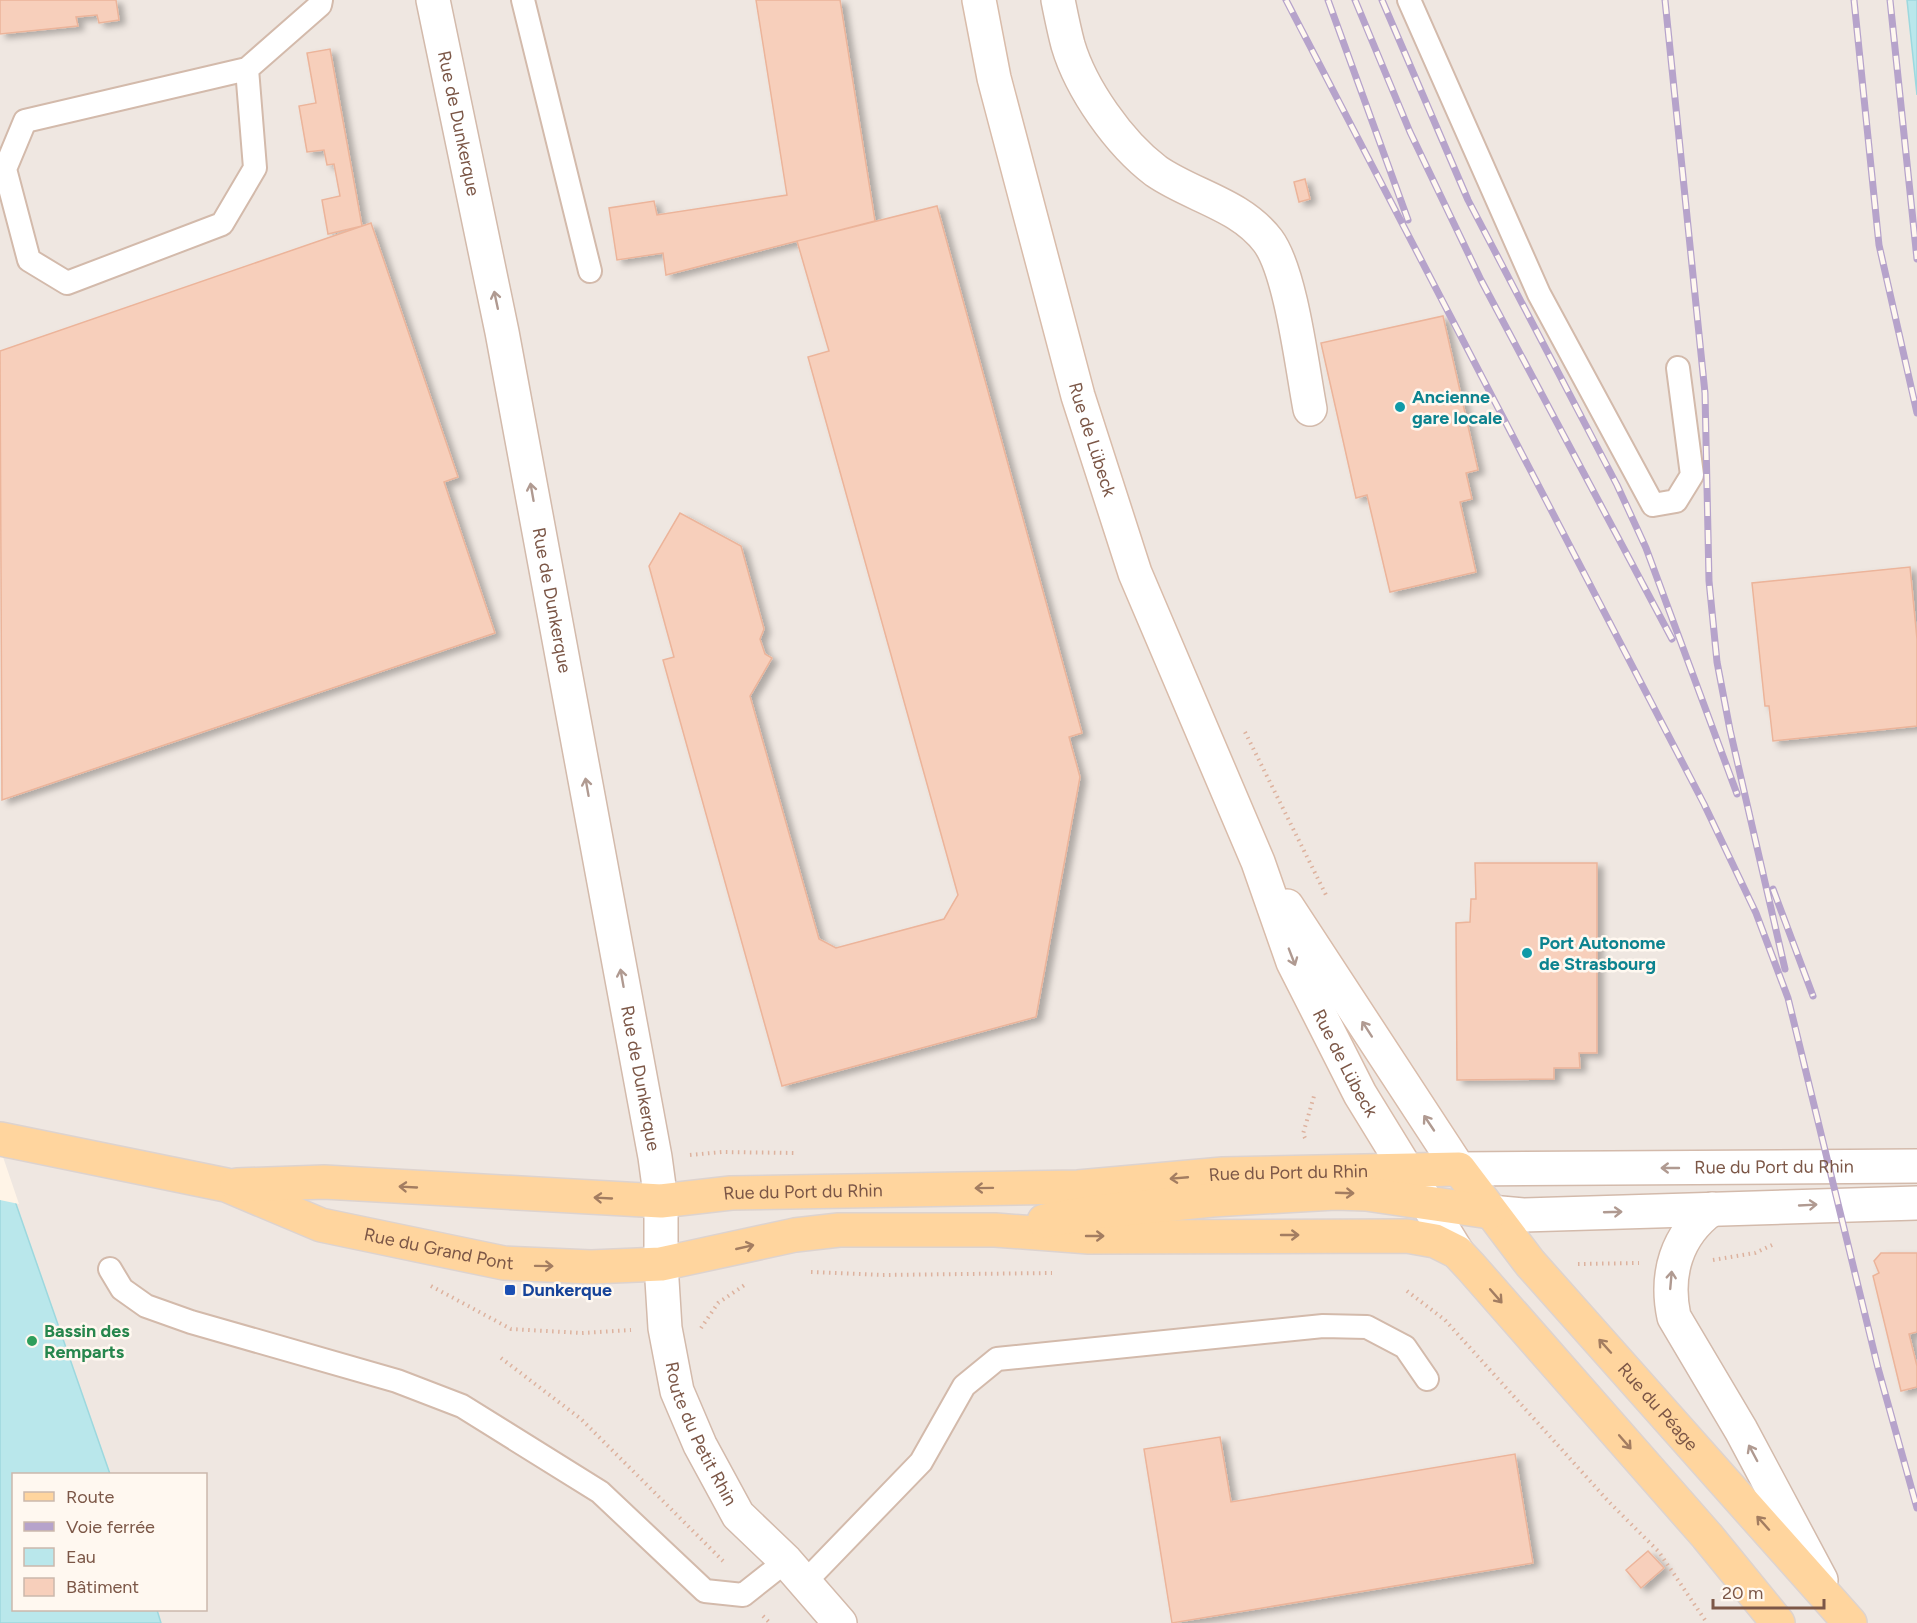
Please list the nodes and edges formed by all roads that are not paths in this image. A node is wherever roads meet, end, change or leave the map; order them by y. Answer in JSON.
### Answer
{"nodes":[{"id":1,"x":321,"y":0,"type":"edge"},
{"id":2,"x":433,"y":0,"type":"edge"},
{"id":3,"x":523,"y":0,"type":"edge"},
{"id":4,"x":979,"y":0,"type":"edge"},
{"id":5,"x":1058,"y":0,"type":"edge"},
{"id":6,"x":1409,"y":0,"type":"edge"},
{"id":7,"x":247,"y":69,"type":"junction"},
{"id":8,"x":590,"y":271,"type":"dead end"},
{"id":9,"x":1678,"y":368,"type":"dead end"},
{"id":10,"x":1310,"y":409,"type":"dead end"},
{"id":11,"x":1258,"y":862,"type":"junction"},
{"id":12,"x":0,"y":1139,"type":"edge"},
{"id":13,"x":1917,"y":1166,"type":"edge"},
{"id":14,"x":1405,"y":1169,"type":"junction"},
{"id":15,"x":1459,"y":1169,"type":"junction"},
{"id":16,"x":226,"y":1185,"type":"junction"},
{"id":17,"x":661,"y":1201,"type":"junction"},
{"id":18,"x":1917,"y":1203,"type":"edge"},
{"id":19,"x":1427,"y":1204,"type":"junction"},
{"id":20,"x":1712,"y":1209,"type":"junction"},
{"id":21,"x":1490,"y":1212,"type":"junction"},
{"id":22,"x":995,"y":1230,"type":"junction"},
{"id":23,"x":1457,"y":1252,"type":"junction"},
{"id":24,"x":660,"y":1264,"type":"junction"},
{"id":25,"x":110,"y":1269,"type":"dead end"},
{"id":26,"x":1426,"y":1379,"type":"dead end"},
{"id":27,"x":795,"y":1572,"type":"junction"},
{"id":28,"x":1830,"y":1598,"type":"junction"},
{"id":29,"x":840,"y":1623,"type":"edge"},
{"id":30,"x":1778,"y":1623,"type":"edge"},
{"id":31,"x":1850,"y":1623,"type":"edge"}],
"edges":[{"from":1,"to":7,"type":"lane"},
{"from":17,"to":2,"type":"street","name":"Rue de Dunkerque","one_way":true},
{"from":3,"to":8,"type":"lane"},
{"from":4,"to":11,"type":"street","name":"Rue de Lübeck"},
{"from":5,"to":10,"type":"street"},
{"from":6,"to":9,"type":"lane"},
{"from":7,"to":7,"type":"lane"},
{"from":11,"to":14,"type":"street","name":"Rue de Lübeck","one_way":true},
{"from":15,"to":11,"type":"street","name":"Rue de Lübeck","one_way":true},
{"from":12,"to":16,"type":"main road","name":"Rue du Grand Pont"},
{"from":13,"to":15,"type":"street","name":"Rue du Port du Rhin","one_way":true},
{"from":14,"to":15,"type":"main road","name":"Rue du Port du Rhin"},
{"from":14,"to":17,"type":"main road","name":"Rue du Port du Rhin","one_way":true},
{"from":14,"to":19,"type":"street","name":"Rue de Lübeck"},
{"from":15,"to":21,"type":"main road","name":"Rue de Lübeck"},
{"from":17,"to":16,"type":"main road","name":"Rue du Grand Pont","one_way":true},
{"from":16,"to":24,"type":"main road","name":"Rue du Grand Pont","one_way":true},
{"from":17,"to":24,"type":"street","name":"Route du Petit Rhin"},
{"from":20,"to":18,"type":"street","name":"Rue du Port du Rhin","one_way":true},
{"from":19,"to":21,"type":"main road","name":"Rue du Port du Rhin"},
{"from":22,"to":19,"type":"main road","name":"Rue du Port du Rhin","one_way":true},
{"from":19,"to":23,"type":"street","name":"Rue de Lübeck"},
{"from":21,"to":20,"type":"street","name":"Rue du Port du Rhin","one_way":true},
{"from":28,"to":20,"type":"street","name":"Rue du Péage","one_way":true},
{"from":28,"to":21,"type":"main road","name":"Rue du Péage","one_way":true},
{"from":22,"to":23,"type":"main road","name":"Rue du Port du Rhin","one_way":true},
{"from":24,"to":22,"type":"main road","name":"Rue du Port du Rhin","one_way":true},
{"from":23,"to":30,"type":"main road","one_way":true},
{"from":24,"to":27,"type":"street","name":"Route du Petit Rhin"},
{"from":25,"to":27,"type":"lane"},
{"from":26,"to":27,"type":"lane"},
{"from":27,"to":29,"type":"street","name":"Route du Petit Rhin"},
{"from":28,"to":31,"type":"main road","name":"Rue du Péage"}]}
